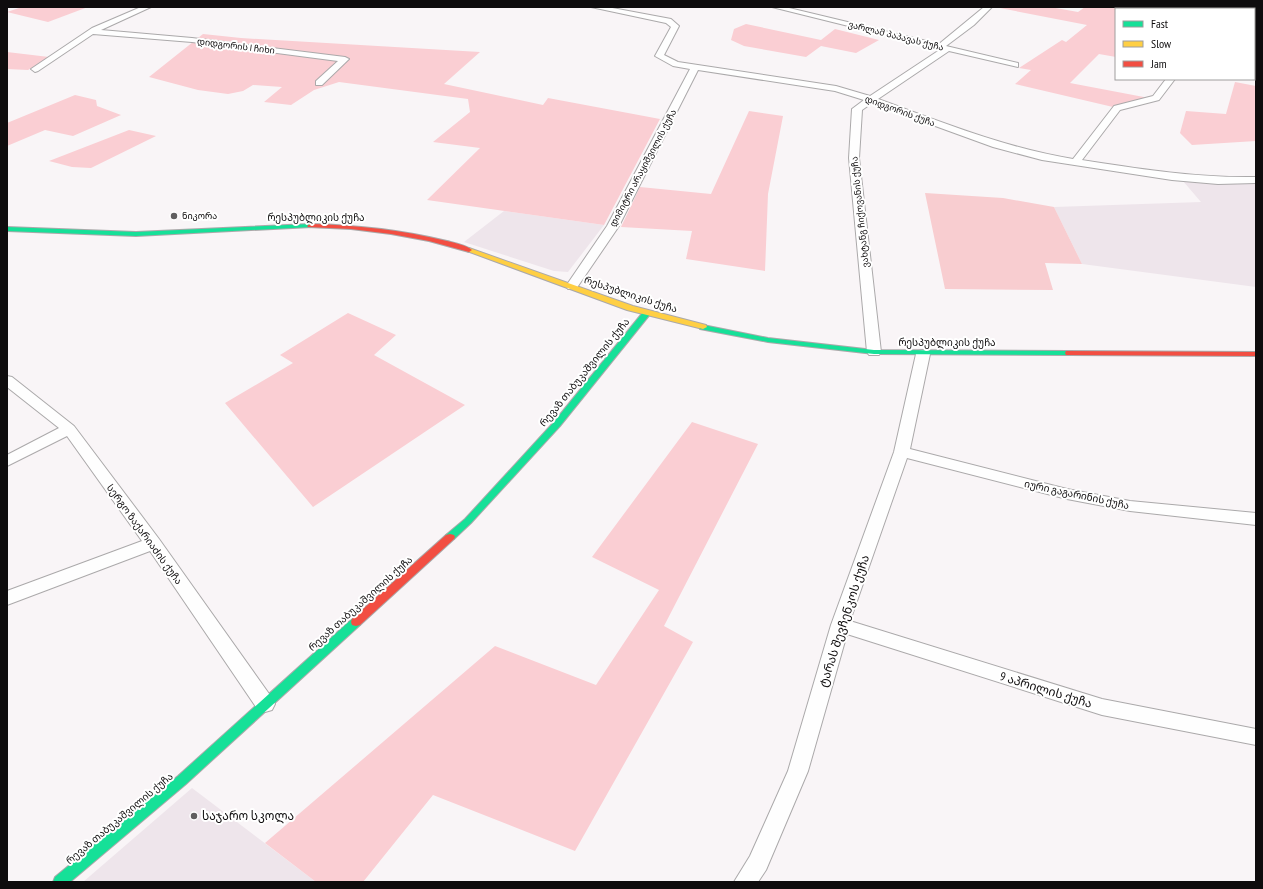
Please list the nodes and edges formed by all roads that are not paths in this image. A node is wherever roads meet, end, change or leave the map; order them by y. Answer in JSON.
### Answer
{"nodes":[{"id":1,"x":147,"y":7,"type":"edge"},
{"id":2,"x":595,"y":7,"type":"edge"},
{"id":3,"x":776,"y":7,"type":"edge"},
{"id":4,"x":988,"y":7,"type":"edge"},
{"id":5,"x":92,"y":32,"type":"junction"},
{"id":6,"x":943,"y":48,"type":"junction"},
{"id":7,"x":1015,"y":65,"type":"dead end"},
{"id":8,"x":696,"y":68,"type":"junction"},
{"id":9,"x":35,"y":69,"type":"dead end"},
{"id":10,"x":1170,"y":80,"type":"edge"},
{"id":11,"x":319,"y":83,"type":"dead end"},
{"id":12,"x":870,"y":99,"type":"junction"},
{"id":13,"x":1075,"y":163,"type":"junction"},
{"id":14,"x":1256,"y":180,"type":"edge"},
{"id":15,"x":7,"y":229,"type":"edge"},
{"id":16,"x":572,"y":286,"type":"junction"},
{"id":17,"x":647,"y":313,"type":"junction"},
{"id":18,"x":874,"y":352,"type":"junction"},
{"id":19,"x":923,"y":354,"type":"junction"},
{"id":20,"x":1256,"y":354,"type":"edge"},
{"id":21,"x":7,"y":380,"type":"edge"},
{"id":22,"x":69,"y":429,"type":"junction"},
{"id":23,"x":902,"y":452,"type":"junction"},
{"id":24,"x":7,"y":461,"type":"edge"},
{"id":25,"x":1256,"y":519,"type":"edge"},
{"id":26,"x":153,"y":544,"type":"junction"},
{"id":27,"x":7,"y":598,"type":"edge"},
{"id":28,"x":840,"y":625,"type":"junction"},
{"id":29,"x":265,"y":704,"type":"junction"},
{"id":30,"x":1256,"y":737,"type":"edge"},
{"id":31,"x":60,"y":882,"type":"edge"},
{"id":32,"x":745,"y":882,"type":"edge"}],
"edges":[{"from":1,"to":5,"type":"street"},
{"from":2,"to":8,"type":"street","name":"დიდგორის ქუჩა"},
{"from":3,"to":6,"type":"street","name":"ვარლამ პაპავას ქუჩა"},
{"from":4,"to":6,"type":"street","name":"ვახტანგ ჩიქოვანის ქუჩა"},
{"from":5,"to":9,"type":"street"},
{"from":5,"to":11,"type":"street","name":"დიდგორის I ჩიხი"},
{"from":6,"to":7,"type":"street","name":"ვარლამ პაპავას ქუჩა"},
{"from":6,"to":12,"type":"street","name":"ვახტანგ ჩიქოვანის ქუჩა"},
{"from":8,"to":12,"type":"street","name":"დიდგორის ქუჩა"},
{"from":8,"to":16,"type":"street","name":"დიმიტრი არაყიშვილის ქუჩა"},
{"from":10,"to":13,"type":"street"},
{"from":12,"to":13,"type":"street","name":"დიდგორის ქუჩა"},
{"from":12,"to":18,"type":"street","name":"ვახტანგ ჩიქოვანის ქუჩა"},
{"from":13,"to":14,"type":"street","name":"დიდგორის ქუჩა"},
{"from":15,"to":16,"type":"main road","name":"რესპუბლიკის ქუჩა"},
{"from":16,"to":17,"type":"main road","name":"რესპუბლიკის ქუჩა"},
{"from":17,"to":18,"type":"main road","name":"რესპუბლიკის ქუჩა"},
{"from":17,"to":29,"type":"main road","name":"რევაზ თაბუკაშვილის ქუჩა"},
{"from":18,"to":19,"type":"main road","name":"რესპუბლიკის ქუჩა"},
{"from":19,"to":20,"type":"main road","name":"რესპუბლიკის ქუჩა"},
{"from":19,"to":23,"type":"street","name":"ტარას შევჩენკოს ქუჩა"},
{"from":21,"to":22,"type":"street","name":"სერგო ზაქარიაძის ქუჩა"},
{"from":22,"to":24,"type":"street"},
{"from":22,"to":26,"type":"street","name":"სერგო ზაქარიაძის ქუჩა"},
{"from":23,"to":25,"type":"street","name":"იური გაგარინის ქუჩა"},
{"from":23,"to":28,"type":"street","name":"ტარას შევჩენკოს ქუჩა"},
{"from":26,"to":27,"type":"street"},
{"from":26,"to":29,"type":"street","name":"სერგო ზაქარიაძის ქუჩა"},
{"from":28,"to":30,"type":"street","name":"9 აპრილის ქუჩა"},
{"from":28,"to":32,"type":"street","name":"ტარას შევჩენკოს ქუჩა"},
{"from":29,"to":31,"type":"main road","name":"რევაზ თაბუკაშვილის ქუჩა"}]}
